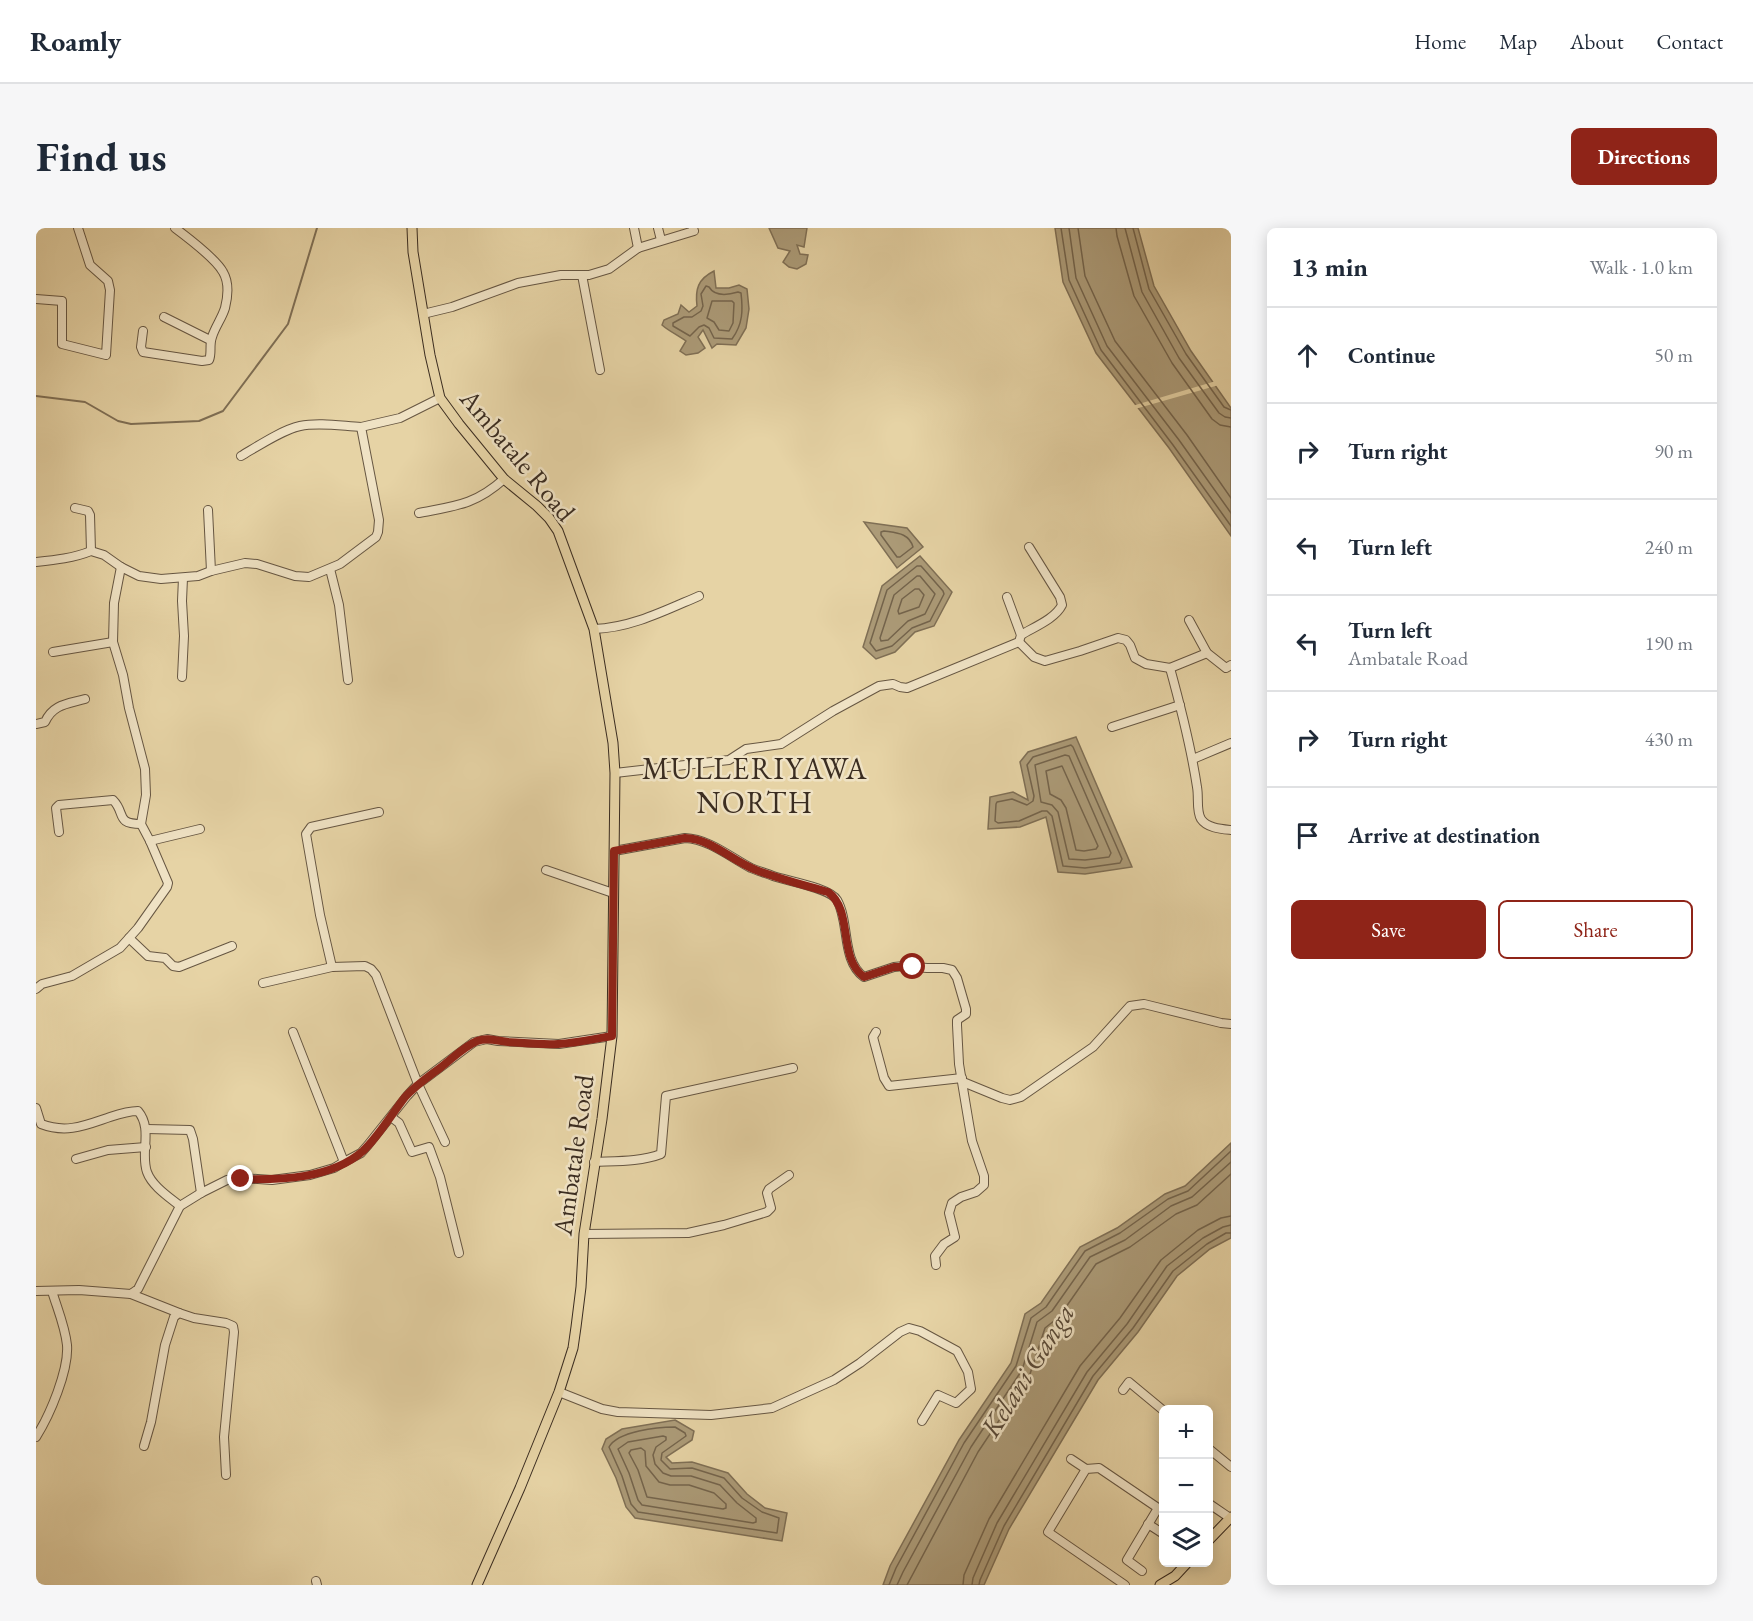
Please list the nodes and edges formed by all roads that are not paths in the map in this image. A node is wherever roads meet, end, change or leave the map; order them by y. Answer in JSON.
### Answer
{"nodes":[{"id":1,"x":78,"y":228,"type":"edge"},
{"id":2,"x":175,"y":228,"type":"edge"},
{"id":3,"x":412,"y":228,"type":"edge"},
{"id":4,"x":634,"y":228,"type":"edge"},
{"id":5,"x":658,"y":228,"type":"edge"},
{"id":6,"x":693,"y":230,"type":"edge"},
{"id":7,"x":661,"y":240,"type":"junction"},
{"id":8,"x":638,"y":248,"type":"junction"},
{"id":9,"x":582,"y":275,"type":"junction"},
{"id":10,"x":36,"y":299,"type":"edge"},
{"id":11,"x":423,"y":314,"type":"junction"},
{"id":12,"x":164,"y":317,"type":"dead end"},
{"id":13,"x":143,"y":332,"type":"dead end"},
{"id":14,"x":210,"y":340,"type":"junction"},
{"id":15,"x":600,"y":370,"type":"dead end"},
{"id":16,"x":440,"y":398,"type":"junction"},
{"id":17,"x":361,"y":427,"type":"junction"},
{"id":18,"x":241,"y":456,"type":"dead end"},
{"id":19,"x":504,"y":479,"type":"junction"},
{"id":20,"x":75,"y":508,"type":"dead end"},
{"id":21,"x":208,"y":510,"type":"dead end"},
{"id":22,"x":419,"y":513,"type":"dead end"},
{"id":23,"x":1029,"y":548,"type":"dead end"},
{"id":24,"x":91,"y":550,"type":"junction"},
{"id":25,"x":36,"y":562,"type":"edge"},
{"id":26,"x":121,"y":567,"type":"junction"},
{"id":27,"x":330,"y":569,"type":"junction"},
{"id":28,"x":211,"y":571,"type":"junction"},
{"id":29,"x":183,"y":578,"type":"junction"},
{"id":30,"x":699,"y":596,"type":"dead end"},
{"id":31,"x":1007,"y":597,"type":"dead end"},
{"id":32,"x":1189,"y":620,"type":"dead end"},
{"id":33,"x":594,"y":629,"type":"junction"},
{"id":34,"x":1020,"y":639,"type":"junction"},
{"id":35,"x":113,"y":642,"type":"junction"},
{"id":36,"x":53,"y":652,"type":"dead end"},
{"id":37,"x":1207,"y":653,"type":"junction"},
{"id":38,"x":1231,"y":665,"type":"edge"},
{"id":39,"x":1170,"y":668,"type":"junction"},
{"id":40,"x":182,"y":677,"type":"dead end"},
{"id":41,"x":348,"y":680,"type":"dead end"},
{"id":42,"x":85,"y":699,"type":"dead end"},
{"id":43,"x":1180,"y":705,"type":"junction"},
{"id":44,"x":36,"y":724,"type":"edge"},
{"id":45,"x":1112,"y":728,"type":"dead end"},
{"id":46,"x":1231,"y":743,"type":"edge"},
{"id":47,"x":1193,"y":759,"type":"junction"},
{"id":48,"x":615,"y":773,"type":"junction"},
{"id":49,"x":379,"y":812,"type":"dead end"},
{"id":50,"x":141,"y":824,"type":"junction"},
{"id":51,"x":200,"y":829,"type":"dead end"},
{"id":52,"x":1231,"y":830,"type":"edge"},
{"id":53,"x":59,"y":832,"type":"dead end"},
{"id":54,"x":150,"y":841,"type":"junction"},
{"id":55,"x":614,"y":851,"type":"junction"},
{"id":56,"x":546,"y":870,"type":"dead end"},
{"id":57,"x":613,"y":893,"type":"junction"},
{"id":58,"x":129,"y":938,"type":"junction"},
{"id":59,"x":232,"y":946,"type":"dead end"},
{"id":60,"x":332,"y":967,"type":"junction"},
{"id":61,"x":263,"y":983,"type":"dead end"},
{"id":62,"x":36,"y":989,"type":"edge"},
{"id":63,"x":1231,"y":1024,"type":"edge"},
{"id":64,"x":293,"y":1032,"type":"dead end"},
{"id":65,"x":876,"y":1032,"type":"dead end"},
{"id":66,"x":612,"y":1036,"type":"junction"},
{"id":67,"x":793,"y":1068,"type":"dead end"},
{"id":68,"x":962,"y":1080,"type":"junction"},
{"id":69,"x":418,"y":1084,"type":"junction"},
{"id":70,"x":36,"y":1108,"type":"edge"},
{"id":71,"x":391,"y":1117,"type":"junction"},
{"id":72,"x":147,"y":1129,"type":"junction"},
{"id":73,"x":445,"y":1142,"type":"dead end"},
{"id":74,"x":146,"y":1147,"type":"junction"},
{"id":75,"x":76,"y":1159,"type":"dead end"},
{"id":76,"x":594,"y":1161,"type":"junction"},
{"id":77,"x":344,"y":1162,"type":"junction"},
{"id":78,"x":789,"y":1175,"type":"dead end"},
{"id":79,"x":201,"y":1193,"type":"junction"},
{"id":80,"x":180,"y":1206,"type":"junction"},
{"id":81,"x":584,"y":1234,"type":"junction"},
{"id":82,"x":459,"y":1253,"type":"dead end"},
{"id":83,"x":936,"y":1265,"type":"dead end"},
{"id":84,"x":36,"y":1291,"type":"edge"},
{"id":85,"x":52,"y":1291,"type":"junction"},
{"id":86,"x":131,"y":1294,"type":"junction"},
{"id":87,"x":179,"y":1313,"type":"junction"},
{"id":88,"x":1123,"y":1390,"type":"dead end"},
{"id":89,"x":560,"y":1392,"type":"junction"},
{"id":90,"x":1159,"y":1407,"type":"edge"},
{"id":91,"x":922,"y":1421,"type":"dead end"},
{"id":92,"x":36,"y":1437,"type":"edge"},
{"id":93,"x":144,"y":1446,"type":"dead end"},
{"id":94,"x":1213,"y":1451,"type":"edge"},
{"id":95,"x":1071,"y":1459,"type":"dead end"},
{"id":96,"x":1231,"y":1467,"type":"edge"},
{"id":97,"x":1086,"y":1469,"type":"junction"},
{"id":98,"x":226,"y":1475,"type":"dead end"},
{"id":99,"x":1213,"y":1506,"type":"edge"},
{"id":100,"x":1230,"y":1517,"type":"edge"},
{"id":101,"x":1149,"y":1524,"type":"junction"},
{"id":102,"x":1159,"y":1531,"type":"edge"},
{"id":103,"x":1213,"y":1536,"type":"edge"},
{"id":104,"x":1184,"y":1567,"type":"edge"},
{"id":105,"x":1142,"y":1571,"type":"dead end"},
{"id":106,"x":477,"y":1585,"type":"edge"},
{"id":107,"x":1125,"y":1585,"type":"edge"},
{"id":108,"x":1161,"y":1585,"type":"edge"}],
"edges":[{"from":1,"to":10,"type":"street"},
{"from":2,"to":14,"type":"street"},
{"from":3,"to":11,"type":"main road","name":"Ambatale Road"},
{"from":4,"to":8,"type":"street"},
{"from":5,"to":7,"type":"street"},
{"from":6,"to":7,"type":"street"},
{"from":7,"to":8,"type":"street"},
{"from":8,"to":9,"type":"street"},
{"from":9,"to":11,"type":"street"},
{"from":9,"to":15,"type":"street"},
{"from":11,"to":16,"type":"main road","name":"Ambatale Road"},
{"from":12,"to":14,"type":"street"},
{"from":13,"to":14,"type":"street"},
{"from":16,"to":17,"type":"street"},
{"from":16,"to":19,"type":"main road","name":"Ambatale Road"},
{"from":17,"to":18,"type":"street"},
{"from":17,"to":27,"type":"street"},
{"from":19,"to":22,"type":"street"},
{"from":19,"to":33,"type":"main road","name":"Ambatale Road"},
{"from":20,"to":24,"type":"street"},
{"from":21,"to":28,"type":"street"},
{"from":23,"to":34,"type":"street"},
{"from":24,"to":25,"type":"street"},
{"from":24,"to":26,"type":"street"},
{"from":26,"to":29,"type":"street"},
{"from":26,"to":35,"type":"street"},
{"from":27,"to":28,"type":"street"},
{"from":27,"to":41,"type":"street"},
{"from":28,"to":29,"type":"street"},
{"from":29,"to":40,"type":"street"},
{"from":30,"to":33,"type":"street"},
{"from":31,"to":34,"type":"street"},
{"from":32,"to":37,"type":"street"},
{"from":33,"to":48,"type":"main road","name":"Ambatale Road"},
{"from":34,"to":39,"type":"street"},
{"from":34,"to":48,"type":"street"},
{"from":35,"to":36,"type":"street"},
{"from":35,"to":50,"type":"street"},
{"from":37,"to":38,"type":"street"},
{"from":37,"to":39,"type":"street"},
{"from":39,"to":43,"type":"street"},
{"from":42,"to":44,"type":"street"},
{"from":43,"to":45,"type":"street"},
{"from":43,"to":47,"type":"street"},
{"from":46,"to":47,"type":"street"},
{"from":47,"to":52,"type":"street"},
{"from":48,"to":55,"type":"main road","name":"Ambatale Road"},
{"from":49,"to":60,"type":"street"},
{"from":50,"to":53,"type":"street"},
{"from":50,"to":54,"type":"street"},
{"from":51,"to":54,"type":"street"},
{"from":54,"to":58,"type":"street"},
{"from":55,"to":57,"type":"main road","name":"Ambatale Road"},
{"from":55,"to":68,"type":"street"},
{"from":56,"to":57,"type":"street"},
{"from":57,"to":66,"type":"main road","name":"Ambatale Road"},
{"from":58,"to":59,"type":"street"},
{"from":58,"to":62,"type":"street"},
{"from":60,"to":61,"type":"street"},
{"from":60,"to":69,"type":"street"},
{"from":63,"to":68,"type":"street"},
{"from":64,"to":77,"type":"street"},
{"from":65,"to":68,"type":"street"},
{"from":66,"to":69,"type":"street"},
{"from":66,"to":76,"type":"main road","name":"Ambatale Road"},
{"from":67,"to":76,"type":"street"},
{"from":68,"to":83,"type":"street"},
{"from":69,"to":71,"type":"street"},
{"from":69,"to":73,"type":"street"},
{"from":70,"to":72,"type":"street"},
{"from":71,"to":77,"type":"street"},
{"from":71,"to":82,"type":"street"},
{"from":72,"to":74,"type":"street"},
{"from":72,"to":79,"type":"street"},
{"from":74,"to":75,"type":"street"},
{"from":74,"to":80,"type":"street"},
{"from":76,"to":81,"type":"main road","name":"Ambatale Road"},
{"from":77,"to":79,"type":"street"},
{"from":78,"to":81,"type":"street"},
{"from":79,"to":80,"type":"street"},
{"from":80,"to":86,"type":"street"},
{"from":81,"to":89,"type":"main road","name":"Ambatale Road"},
{"from":84,"to":85,"type":"street"},
{"from":85,"to":86,"type":"street"},
{"from":85,"to":92,"type":"street"},
{"from":86,"to":87,"type":"street"},
{"from":87,"to":93,"type":"street"},
{"from":87,"to":98,"type":"street"},
{"from":88,"to":90,"type":"street"},
{"from":89,"to":91,"type":"street"},
{"from":89,"to":106,"type":"main road","name":"Ambatale Road"},
{"from":94,"to":96,"type":"street"},
{"from":95,"to":97,"type":"street"},
{"from":97,"to":101,"type":"street"},
{"from":97,"to":107,"type":"street"},
{"from":99,"to":100,"type":"street"},
{"from":100,"to":103,"type":"main road"},
{"from":101,"to":102,"type":"street"},
{"from":101,"to":105,"type":"street"},
{"from":104,"to":108,"type":"main road"}]}
